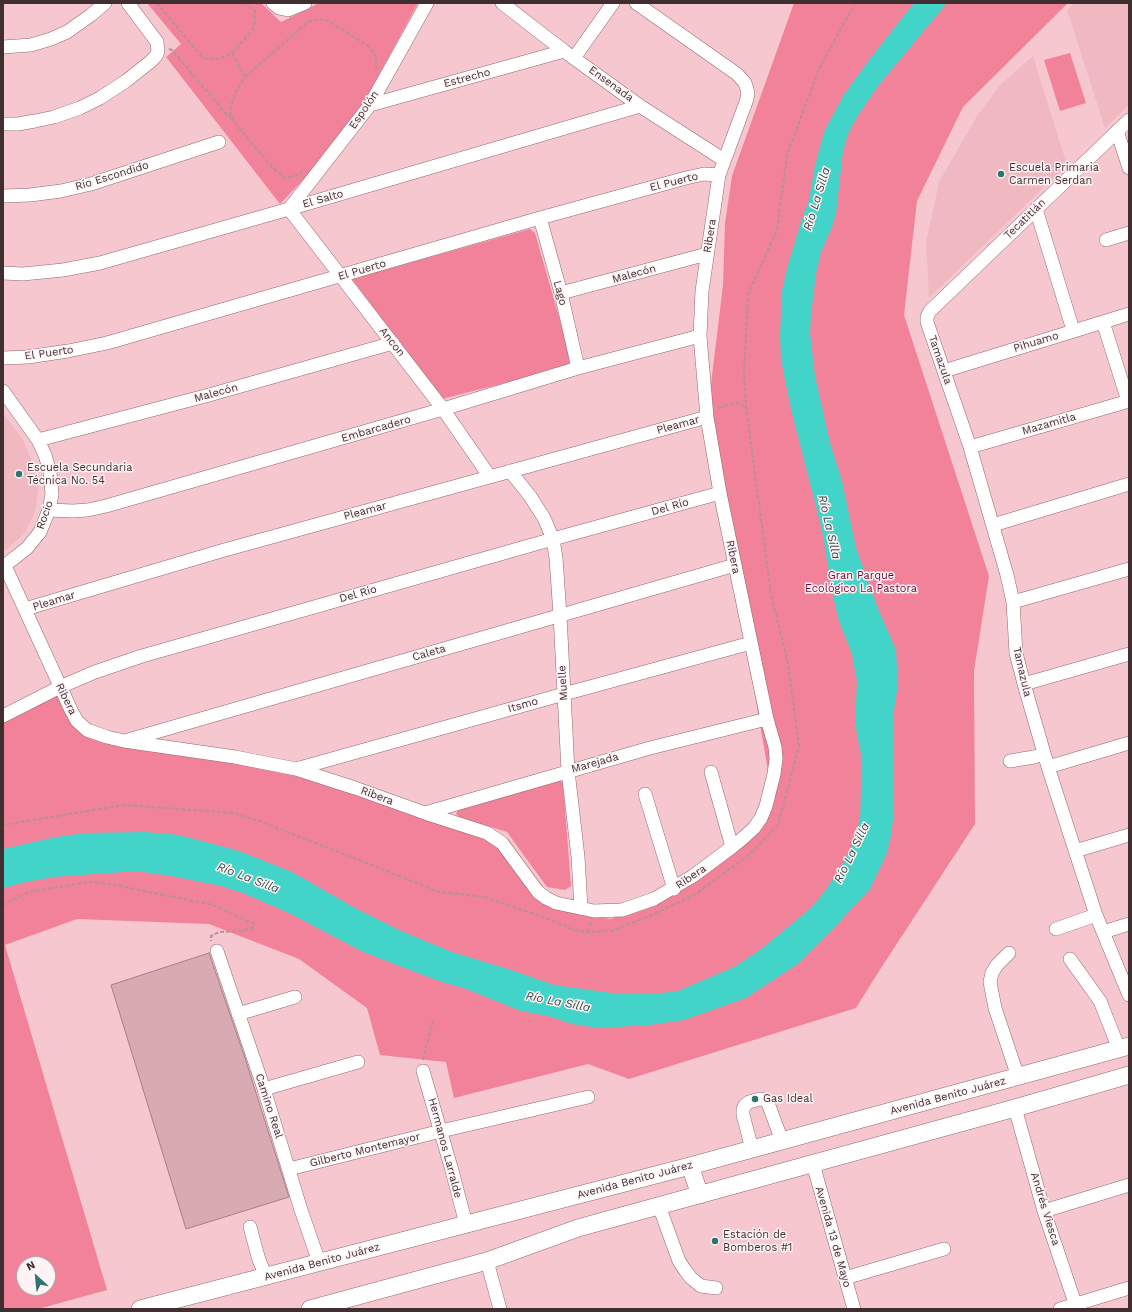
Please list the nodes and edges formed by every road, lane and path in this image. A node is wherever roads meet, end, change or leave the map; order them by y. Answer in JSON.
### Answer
{"nodes":[{"id":1,"x":105,"y":3,"type":"edge"},
{"id":2,"x":128,"y":3,"type":"edge"},
{"id":3,"x":157,"y":3,"type":"edge"},
{"id":4,"x":246,"y":3,"type":"edge"},
{"id":5,"x":305,"y":3,"type":"edge"},
{"id":6,"x":426,"y":3,"type":"edge"},
{"id":7,"x":502,"y":3,"type":"edge"},
{"id":8,"x":614,"y":3,"type":"edge"},
{"id":9,"x":636,"y":3,"type":"edge"},
{"id":10,"x":855,"y":3,"type":"edge"},
{"id":11,"x":273,"y":4,"type":"edge"},
{"id":12,"x":3,"y":46,"type":"edge"},
{"id":13,"x":158,"y":46,"type":"junction"},
{"id":14,"x":232,"y":53,"type":"junction"},
{"id":15,"x":569,"y":54,"type":"junction"},
{"id":16,"x":376,"y":70,"type":"dead end"},
{"id":17,"x":245,"y":77,"type":"junction"},
{"id":18,"x":370,"y":104,"type":"junction"},
{"id":19,"x":640,"y":106,"type":"junction"},
{"id":20,"x":231,"y":117,"type":"junction"},
{"id":21,"x":1129,"y":120,"type":"edge"},
{"id":22,"x":3,"y":124,"type":"edge"},
{"id":23,"x":1118,"y":130,"type":"junction"},
{"id":24,"x":219,"y":142,"type":"dead end"},
{"id":25,"x":724,"y":160,"type":"junction"},
{"id":26,"x":1129,"y":168,"type":"edge"},
{"id":27,"x":304,"y":170,"type":"dead end"},
{"id":28,"x":720,"y":175,"type":"junction"},
{"id":29,"x":3,"y":196,"type":"edge"},
{"id":30,"x":290,"y":209,"type":"junction"},
{"id":31,"x":1036,"y":209,"type":"junction"},
{"id":32,"x":540,"y":218,"type":"junction"},
{"id":33,"x":1129,"y":233,"type":"edge"},
{"id":34,"x":1106,"y":240,"type":"dead end"},
{"id":35,"x":707,"y":254,"type":"junction"},
{"id":36,"x":3,"y":273,"type":"edge"},
{"id":37,"x":340,"y":276,"type":"junction"},
{"id":38,"x":561,"y":293,"type":"junction"},
{"id":39,"x":1129,"y":314,"type":"edge"},
{"id":40,"x":927,"y":322,"type":"joint"},
{"id":41,"x":1102,"y":322,"type":"junction"},
{"id":42,"x":1073,"y":330,"type":"junction"},
{"id":43,"x":700,"y":336,"type":"junction"},
{"id":44,"x":393,"y":343,"type":"junction"},
{"id":45,"x":3,"y":358,"type":"edge"},
{"id":46,"x":578,"y":368,"type":"junction"},
{"id":47,"x":944,"y":371,"type":"junction"},
{"id":48,"x":3,"y":391,"type":"edge"},
{"id":49,"x":1128,"y":401,"type":"edge"},
{"id":50,"x":746,"y":407,"type":"junction"},
{"id":51,"x":443,"y":409,"type":"junction"},
{"id":52,"x":707,"y":414,"type":"junction"},
{"id":53,"x":38,"y":440,"type":"junction"},
{"id":54,"x":970,"y":447,"type":"junction"},
{"id":55,"x":510,"y":471,"type":"junction"},
{"id":56,"x":490,"y":477,"type":"junction"},
{"id":57,"x":1129,"y":484,"type":"edge"},
{"id":58,"x":720,"y":493,"type":"junction"},
{"id":59,"x":49,"y":510,"type":"junction"},
{"id":60,"x":993,"y":525,"type":"junction"},
{"id":61,"x":553,"y":539,"type":"junction"},
{"id":62,"x":735,"y":565,"type":"junction"},
{"id":63,"x":4,"y":567,"type":"edge"},
{"id":64,"x":1129,"y":569,"type":"edge"},
{"id":65,"x":1013,"y":602,"type":"junction"},
{"id":66,"x":25,"y":609,"type":"junction"},
{"id":67,"x":560,"y":615,"type":"junction"},
{"id":68,"x":751,"y":643,"type":"junction"},
{"id":69,"x":1129,"y":654,"type":"edge"},
{"id":70,"x":1024,"y":684,"type":"junction"},
{"id":71,"x":60,"y":687,"type":"junction"},
{"id":72,"x":564,"y":694,"type":"junction"},
{"id":73,"x":3,"y":716,"type":"edge"},
{"id":74,"x":767,"y":719,"type":"junction"},
{"id":75,"x":124,"y":741,"type":"junction"},
{"id":76,"x":1129,"y":744,"type":"edge"},
{"id":77,"x":1044,"y":754,"type":"junction"},
{"id":78,"x":1010,"y":761,"type":"dead end"},
{"id":79,"x":1048,"y":767,"type":"junction"},
{"id":80,"x":296,"y":769,"type":"junction"},
{"id":81,"x":568,"y":771,"type":"junction"},
{"id":82,"x":711,"y":772,"type":"dead end"},
{"id":83,"x":645,"y":794,"type":"dead end"},
{"id":84,"x":425,"y":813,"type":"junction"},
{"id":85,"x":3,"y":825,"type":"edge"},
{"id":86,"x":1129,"y":835,"type":"edge"},
{"id":87,"x":732,"y":847,"type":"junction"},
{"id":88,"x":1075,"y":851,"type":"junction"},
{"id":89,"x":674,"y":889,"type":"junction"},
{"id":90,"x":3,"y":905,"type":"edge"},
{"id":91,"x":581,"y":908,"type":"junction"},
{"id":92,"x":1096,"y":915,"type":"junction"},
{"id":93,"x":1129,"y":924,"type":"edge"},
{"id":94,"x":1056,"y":928,"type":"dead end"},
{"id":95,"x":1103,"y":932,"type":"junction"},
{"id":96,"x":217,"y":952,"type":"joint"},
{"id":97,"x":1009,"y":953,"type":"dead end"},
{"id":98,"x":1070,"y":959,"type":"dead end"},
{"id":99,"x":1129,"y":995,"type":"edge"},
{"id":100,"x":295,"y":997,"type":"dead end"},
{"id":101,"x":238,"y":1014,"type":"junction"},
{"id":102,"x":433,"y":1020,"type":"dead end"},
{"id":103,"x":1124,"y":1047,"type":"edge"},
{"id":104,"x":358,"y":1062,"type":"dead end"},
{"id":105,"x":423,"y":1071,"type":"joint"},
{"id":106,"x":1129,"y":1075,"type":"edge"},
{"id":107,"x":1018,"y":1077,"type":"junction"},
{"id":108,"x":264,"y":1089,"type":"junction"},
{"id":109,"x":588,"y":1097,"type":"dead end"},
{"id":110,"x":1015,"y":1108,"type":"junction"},
{"id":111,"x":441,"y":1131,"type":"junction"},
{"id":112,"x":782,"y":1141,"type":"junction"},
{"id":113,"x":752,"y":1149,"type":"junction"},
{"id":114,"x":813,"y":1164,"type":"junction"},
{"id":115,"x":690,"y":1166,"type":"junction"},
{"id":116,"x":289,"y":1169,"type":"junction"},
{"id":117,"x":1129,"y":1185,"type":"edge"},
{"id":118,"x":700,"y":1196,"type":"junction"},
{"id":119,"x":659,"y":1206,"type":"junction"},
{"id":120,"x":1044,"y":1211,"type":"junction"},
{"id":121,"x":466,"y":1224,"type":"junction"},
{"id":122,"x":250,"y":1227,"type":"dead end"},
{"id":123,"x":944,"y":1249,"type":"dead end"},
{"id":124,"x":488,"y":1261,"type":"junction"},
{"id":125,"x":319,"y":1262,"type":"junction"},
{"id":126,"x":266,"y":1276,"type":"junction"},
{"id":127,"x":845,"y":1278,"type":"junction"},
{"id":128,"x":716,"y":1288,"type":"dead end"},
{"id":129,"x":1129,"y":1288,"type":"edge"},
{"id":130,"x":1076,"y":1307,"type":"edge"},
{"id":131,"x":140,"y":1309,"type":"edge"},
{"id":132,"x":310,"y":1309,"type":"edge"},
{"id":133,"x":500,"y":1309,"type":"edge"},
{"id":134,"x":854,"y":1309,"type":"edge"},
{"id":135,"x":1060,"y":1309,"type":"edge"}],
"edges":[{"from":1,"to":12,"type":"street"},
{"from":2,"to":13,"type":"street"},
{"from":3,"to":14,"type":"path"},
{"from":4,"to":14,"type":"path"},
{"from":5,"to":11,"type":"street"},
{"from":6,"to":18,"type":"street","name":"Espolón"},
{"from":7,"to":15,"type":"street","name":"Ensenada"},
{"from":8,"to":15,"type":"street"},
{"from":9,"to":25,"type":"street","name":"Ribera"},
{"from":10,"to":50,"type":"path"},
{"from":13,"to":20,"type":"path"},
{"from":13,"to":22,"type":"street"},
{"from":14,"to":17,"type":"path"},
{"from":15,"to":18,"type":"street","name":"Estrecho"},
{"from":15,"to":19,"type":"street","name":"Ensenada"},
{"from":16,"to":17,"type":"path"},
{"from":17,"to":20,"type":"path"},
{"from":18,"to":30,"type":"street","name":"Espolón"},
{"from":19,"to":25,"type":"street","name":"Ensenada"},
{"from":19,"to":30,"type":"street","name":"El Salto"},
{"from":20,"to":27,"type":"path"},
{"from":21,"to":23,"type":"street","name":"Tecatitlán"},
{"from":23,"to":26,"type":"street"},
{"from":23,"to":31,"type":"street","name":"Tecatitlán"},
{"from":24,"to":29,"type":"street","name":"Río Escondido"},
{"from":25,"to":28,"type":"street","name":"Ribera"},
{"from":28,"to":32,"type":"street","name":"El Puerto"},
{"from":28,"to":35,"type":"street","name":"Ribera"},
{"from":30,"to":36,"type":"street","name":"El Salto"},
{"from":30,"to":37,"type":"street","name":"Ancon"},
{"from":31,"to":40,"type":"street","name":"Tecatitlán"},
{"from":31,"to":42,"type":"street"},
{"from":32,"to":37,"type":"street","name":"El Puerto"},
{"from":32,"to":38,"type":"street","name":"Lago"},
{"from":33,"to":34,"type":"street"},
{"from":35,"to":38,"type":"street","name":"Malecón"},
{"from":35,"to":43,"type":"street","name":"Ribera"},
{"from":37,"to":44,"type":"street","name":"Ancon"},
{"from":37,"to":45,"type":"street","name":"El Puerto"},
{"from":38,"to":46,"type":"street","name":"Lago"},
{"from":39,"to":41,"type":"street","name":"Pihuamo"},
{"from":40,"to":47,"type":"street","name":"Tamazula"},
{"from":41,"to":42,"type":"street","name":"Pihuamo"},
{"from":41,"to":49,"type":"street"},
{"from":42,"to":47,"type":"street","name":"Pihuamo"},
{"from":43,"to":46,"type":"street","name":"Embarcadero"},
{"from":43,"to":52,"type":"street","name":"Ribera"},
{"from":44,"to":51,"type":"street","name":"Ancon"},
{"from":44,"to":53,"type":"street","name":"Malecón"},
{"from":46,"to":51,"type":"street","name":"Embarcadero"},
{"from":47,"to":54,"type":"street","name":"Tamazula"},
{"from":48,"to":53,"type":"street","name":"Rocío"},
{"from":49,"to":54,"type":"street","name":"Mazamitla"},
{"from":50,"to":52,"type":"path"},
{"from":50,"to":85,"type":"path"},
{"from":51,"to":56,"type":"street","name":"Ancon"},
{"from":51,"to":59,"type":"street","name":"Embarcadero"},
{"from":52,"to":55,"type":"street","name":"Pleamar"},
{"from":52,"to":58,"type":"street","name":"Ribera"},
{"from":53,"to":59,"type":"street","name":"Rocío"},
{"from":54,"to":60,"type":"street","name":"Tamazula"},
{"from":55,"to":56,"type":"street","name":"Pleamar"},
{"from":55,"to":61,"type":"street","name":"Muelle"},
{"from":56,"to":66,"type":"street","name":"Pleamar"},
{"from":57,"to":60,"type":"street"},
{"from":58,"to":61,"type":"street","name":"Del Río"},
{"from":58,"to":62,"type":"street","name":"Ribera"},
{"from":59,"to":63,"type":"street","name":"Rocío"},
{"from":60,"to":65,"type":"street","name":"Tamazula"},
{"from":61,"to":67,"type":"street","name":"Muelle"},
{"from":61,"to":71,"type":"street","name":"Del Río"},
{"from":62,"to":67,"type":"street","name":"Caleta"},
{"from":62,"to":68,"type":"street","name":"Ribera"},
{"from":63,"to":66,"type":"street","name":"Ribera"},
{"from":64,"to":65,"type":"street"},
{"from":65,"to":70,"type":"street","name":"Tamazula"},
{"from":66,"to":71,"type":"street","name":"Ribera"},
{"from":67,"to":72,"type":"street","name":"Muelle"},
{"from":67,"to":75,"type":"street","name":"Caleta"},
{"from":68,"to":72,"type":"street","name":"Itsmo"},
{"from":68,"to":74,"type":"street","name":"Ribera"},
{"from":69,"to":70,"type":"street"},
{"from":70,"to":77,"type":"street","name":"Tamazula"},
{"from":71,"to":73,"type":"street","name":"Del Río"},
{"from":71,"to":75,"type":"street","name":"Ribera"},
{"from":72,"to":80,"type":"street","name":"Itsmo"},
{"from":72,"to":81,"type":"street","name":"Muelle"},
{"from":74,"to":81,"type":"street","name":"Marejada"},
{"from":74,"to":87,"type":"street","name":"Ribera"},
{"from":75,"to":80,"type":"street","name":"Ribera"},
{"from":76,"to":79,"type":"street"},
{"from":77,"to":78,"type":"street"},
{"from":77,"to":79,"type":"street","name":"Tamazula"},
{"from":79,"to":88,"type":"street","name":"Tamazula"},
{"from":80,"to":84,"type":"street","name":"Ribera"},
{"from":81,"to":84,"type":"street","name":"Marejada"},
{"from":81,"to":91,"type":"street","name":"Muelle"},
{"from":82,"to":87,"type":"street"},
{"from":83,"to":89,"type":"street"},
{"from":84,"to":91,"type":"street","name":"Ribera"},
{"from":86,"to":88,"type":"street"},
{"from":87,"to":89,"type":"street","name":"Ribera"},
{"from":88,"to":92,"type":"street","name":"Tamazula"},
{"from":89,"to":91,"type":"street","name":"Ribera"},
{"from":90,"to":96,"type":"path"},
{"from":92,"to":94,"type":"street"},
{"from":92,"to":95,"type":"street","name":"Tamazula"},
{"from":93,"to":95,"type":"street"},
{"from":95,"to":99,"type":"street","name":"Tamazula"},
{"from":96,"to":101,"type":"street","name":"Camino Real"},
{"from":97,"to":107,"type":"street"},
{"from":98,"to":103,"type":"street"},
{"from":100,"to":101,"type":"street"},
{"from":101,"to":108,"type":"street","name":"Camino Real"},
{"from":102,"to":105,"type":"path"},
{"from":103,"to":107,"type":"main road","name":"Avenida Benito Juárez"},
{"from":104,"to":108,"type":"street"},
{"from":105,"to":111,"type":"street","name":"Hermanos Larralde"},
{"from":106,"to":110,"type":"main road"},
{"from":107,"to":112,"type":"main road","name":"Avenida Benito Juárez"},
{"from":108,"to":116,"type":"street","name":"Camino Real"},
{"from":109,"to":111,"type":"street","name":"Gilberto Montemayor"},
{"from":110,"to":114,"type":"main road"},
{"from":110,"to":120,"type":"street","name":"Andrés Viesca"},
{"from":111,"to":116,"type":"street","name":"Gilberto Montemayor"},
{"from":111,"to":121,"type":"street","name":"Hermanos Larralde"},
{"from":112,"to":113,"type":"main road","name":"Avenida Benito Juárez"},
{"from":112,"to":113,"type":"street"},
{"from":113,"to":115,"type":"main road","name":"Avenida Benito Juárez"},
{"from":114,"to":118,"type":"main road"},
{"from":114,"to":127,"type":"street","name":"Avenida 13 de Mayo"},
{"from":115,"to":118,"type":"main road"},
{"from":115,"to":121,"type":"main road","name":"Avenida Benito Juárez"},
{"from":116,"to":125,"type":"street","name":"Camino Real"},
{"from":117,"to":120,"type":"street"},
{"from":118,"to":119,"type":"main road"},
{"from":119,"to":124,"type":"main road"},
{"from":119,"to":128,"type":"street"},
{"from":120,"to":130,"type":"street","name":"Andrés Viesca"},
{"from":121,"to":125,"type":"main road","name":"Avenida Benito Juárez"},
{"from":122,"to":126,"type":"street"},
{"from":123,"to":127,"type":"street"},
{"from":124,"to":132,"type":"main road"},
{"from":124,"to":133,"type":"street"},
{"from":125,"to":126,"type":"main road","name":"Avenida Benito Juárez"},
{"from":126,"to":131,"type":"main road","name":"Avenida Benito Juárez"},
{"from":127,"to":134,"type":"street","name":"Avenida 13 de Mayo"},
{"from":129,"to":130,"type":"street"},
{"from":130,"to":135,"type":"street"}]}
